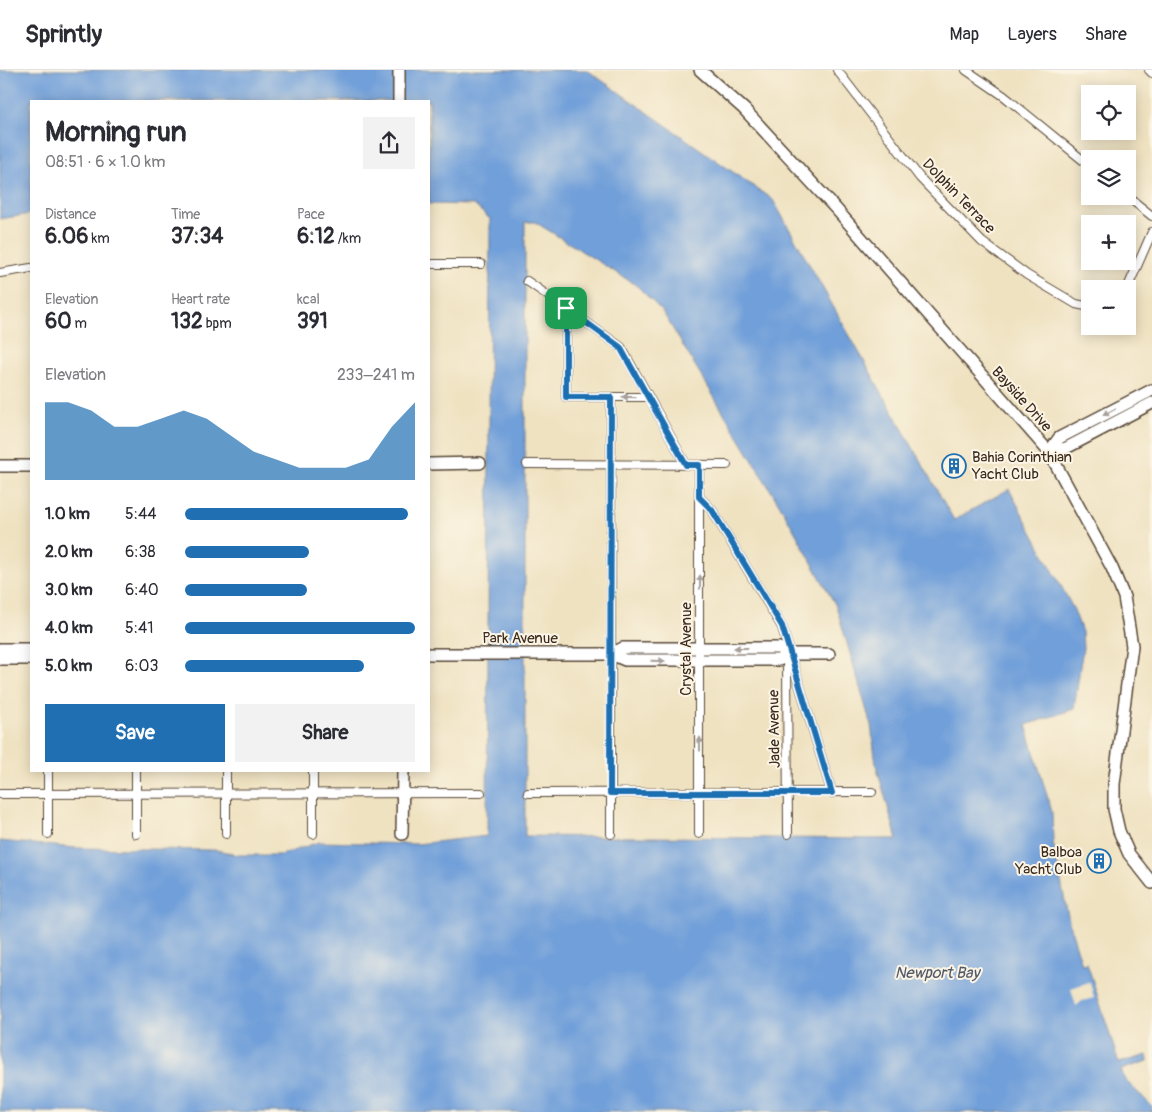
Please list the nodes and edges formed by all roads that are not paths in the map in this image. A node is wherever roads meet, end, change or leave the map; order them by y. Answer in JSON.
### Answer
{"nodes":[{"id":1,"x":400,"y":70,"type":"edge"},
{"id":2,"x":700,"y":70,"type":"edge"},
{"id":3,"x":837,"y":70,"type":"edge"},
{"id":4,"x":966,"y":70,"type":"edge"},
{"id":5,"x":1149,"y":70,"type":"edge"},
{"id":6,"x":1152,"y":72,"type":"edge"},
{"id":7,"x":400,"y":100,"type":"edge"},
{"id":8,"x":1081,"y":159,"type":"edge"},
{"id":9,"x":1136,"y":203,"type":"edge"},
{"id":10,"x":1152,"y":216,"type":"edge"},
{"id":11,"x":1152,"y":232,"type":"edge"},
{"id":12,"x":430,"y":264,"type":"edge"},
{"id":13,"x":481,"y":264,"type":"dead end"},
{"id":14,"x":30,"y":268,"type":"edge"},
{"id":15,"x":0,"y":273,"type":"edge"},
{"id":16,"x":1131,"y":280,"type":"edge"},
{"id":17,"x":527,"y":281,"type":"dead end"},
{"id":18,"x":1081,"y":305,"type":"edge"},
{"id":19,"x":566,"y":308,"type":"junction"},
{"id":20,"x":1152,"y":390,"type":"edge"},
{"id":21,"x":611,"y":397,"type":"junction"},
{"id":22,"x":647,"y":398,"type":"junction"},
{"id":23,"x":1152,"y":403,"type":"edge"},
{"id":24,"x":1049,"y":452,"type":"junction"},
{"id":25,"x":480,"y":463,"type":"dead end"},
{"id":26,"x":430,"y":464,"type":"edge"},
{"id":27,"x":527,"y":464,"type":"dead end"},
{"id":28,"x":611,"y":465,"type":"junction"},
{"id":29,"x":686,"y":465,"type":"junction"},
{"id":30,"x":699,"y":465,"type":"junction"},
{"id":31,"x":727,"y":465,"type":"dead end"},
{"id":32,"x":0,"y":466,"type":"edge"},
{"id":33,"x":30,"y":466,"type":"edge"},
{"id":34,"x":699,"y":497,"type":"junction"},
{"id":35,"x":700,"y":648,"type":"junction"},
{"id":36,"x":0,"y":649,"type":"edge"},
{"id":37,"x":30,"y":649,"type":"edge"},
{"id":38,"x":430,"y":654,"type":"edge"},
{"id":39,"x":611,"y":654,"type":"junction"},
{"id":40,"x":789,"y":654,"type":"junction"},
{"id":41,"x":829,"y":654,"type":"dead end"},
{"id":42,"x":0,"y":659,"type":"edge"},
{"id":43,"x":30,"y":660,"type":"edge"},
{"id":44,"x":700,"y":661,"type":"junction"},
{"id":45,"x":48,"y":772,"type":"edge"},
{"id":46,"x":136,"y":772,"type":"edge"},
{"id":47,"x":226,"y":772,"type":"edge"},
{"id":48,"x":313,"y":772,"type":"edge"},
{"id":49,"x":403,"y":772,"type":"edge"},
{"id":50,"x":872,"y":792,"type":"dead end"},
{"id":51,"x":226,"y":793,"type":"junction"},
{"id":52,"x":313,"y":793,"type":"junction"},
{"id":53,"x":403,"y":793,"type":"junction"},
{"id":54,"x":481,"y":793,"type":"dead end"},
{"id":55,"x":528,"y":793,"type":"dead end"},
{"id":56,"x":610,"y":793,"type":"junction"},
{"id":57,"x":699,"y":793,"type":"junction"},
{"id":58,"x":788,"y":793,"type":"junction"},
{"id":59,"x":832,"y":793,"type":"junction"},
{"id":60,"x":0,"y":794,"type":"edge"},
{"id":61,"x":48,"y":794,"type":"junction"},
{"id":62,"x":136,"y":794,"type":"junction"},
{"id":63,"x":48,"y":834,"type":"dead end"},
{"id":64,"x":136,"y":834,"type":"dead end"},
{"id":65,"x":226,"y":834,"type":"dead end"},
{"id":66,"x":313,"y":834,"type":"dead end"},
{"id":67,"x":402,"y":834,"type":"dead end"},
{"id":68,"x":611,"y":834,"type":"dead end"},
{"id":69,"x":699,"y":834,"type":"dead end"},
{"id":70,"x":788,"y":834,"type":"dead end"},
{"id":71,"x":1152,"y":883,"type":"edge"}],
"edges":[{"from":1,"to":7,"type":"street"},
{"from":2,"to":24,"type":"street","name":"Bayside Drive"},
{"from":3,"to":18,"type":"street","name":"Dolphin Terrace"},
{"from":4,"to":8,"type":"street"},
{"from":5,"to":6,"type":"street"},
{"from":9,"to":10,"type":"street"},
{"from":11,"to":16,"type":"street"},
{"from":12,"to":13,"type":"street"},
{"from":14,"to":15,"type":"street"},
{"from":17,"to":19,"type":"street"},
{"from":19,"to":21,"type":"street"},
{"from":19,"to":22,"type":"street"},
{"from":20,"to":24,"type":"street","one_way":true},
{"from":22,"to":21,"type":"street","one_way":true},
{"from":21,"to":28,"type":"street"},
{"from":22,"to":29,"type":"street"},
{"from":23,"to":24,"type":"street"},
{"from":24,"to":71,"type":"street","name":"Bayside Drive"},
{"from":25,"to":26,"type":"street"},
{"from":27,"to":28,"type":"street"},
{"from":28,"to":29,"type":"street"},
{"from":28,"to":39,"type":"street"},
{"from":29,"to":30,"type":"street"},
{"from":30,"to":31,"type":"street"},
{"from":30,"to":34,"type":"street","name":"Crystal Avenue"},
{"from":32,"to":33,"type":"street"},
{"from":35,"to":34,"type":"street","name":"Crystal Avenue","one_way":true},
{"from":34,"to":40,"type":"street"},
{"from":35,"to":39,"type":"street","name":"Park Avenue"},
{"from":40,"to":35,"type":"street","name":"Park Avenue","one_way":true},
{"from":35,"to":44,"type":"street","name":"Crystal Avenue"},
{"from":36,"to":37,"type":"street"},
{"from":38,"to":39,"type":"street","name":"Park Avenue"},
{"from":39,"to":44,"type":"street","name":"Park Avenue","one_way":true},
{"from":39,"to":56,"type":"street"},
{"from":40,"to":41,"type":"street","name":"Park Avenue"},
{"from":40,"to":44,"type":"street","name":"Park Avenue"},
{"from":40,"to":58,"type":"street","name":"Jade Avenue"},
{"from":40,"to":59,"type":"street"},
{"from":42,"to":43,"type":"street"},
{"from":57,"to":44,"type":"street","name":"Crystal Avenue","one_way":true},
{"from":45,"to":61,"type":"street"},
{"from":46,"to":62,"type":"street"},
{"from":47,"to":51,"type":"street"},
{"from":48,"to":52,"type":"street"},
{"from":49,"to":53,"type":"street"},
{"from":50,"to":59,"type":"street"},
{"from":51,"to":52,"type":"street"},
{"from":51,"to":62,"type":"street"},
{"from":51,"to":65,"type":"street"},
{"from":52,"to":53,"type":"street"},
{"from":52,"to":66,"type":"street"},
{"from":53,"to":54,"type":"street"},
{"from":53,"to":67,"type":"street"},
{"from":55,"to":56,"type":"street"},
{"from":56,"to":57,"type":"street"},
{"from":56,"to":68,"type":"street"},
{"from":57,"to":58,"type":"street"},
{"from":57,"to":69,"type":"street","name":"Crystal Avenue"},
{"from":58,"to":59,"type":"street"},
{"from":58,"to":70,"type":"street","name":"Jade Avenue"},
{"from":60,"to":61,"type":"street"},
{"from":61,"to":62,"type":"street"},
{"from":61,"to":63,"type":"street"},
{"from":62,"to":64,"type":"street"}]}
